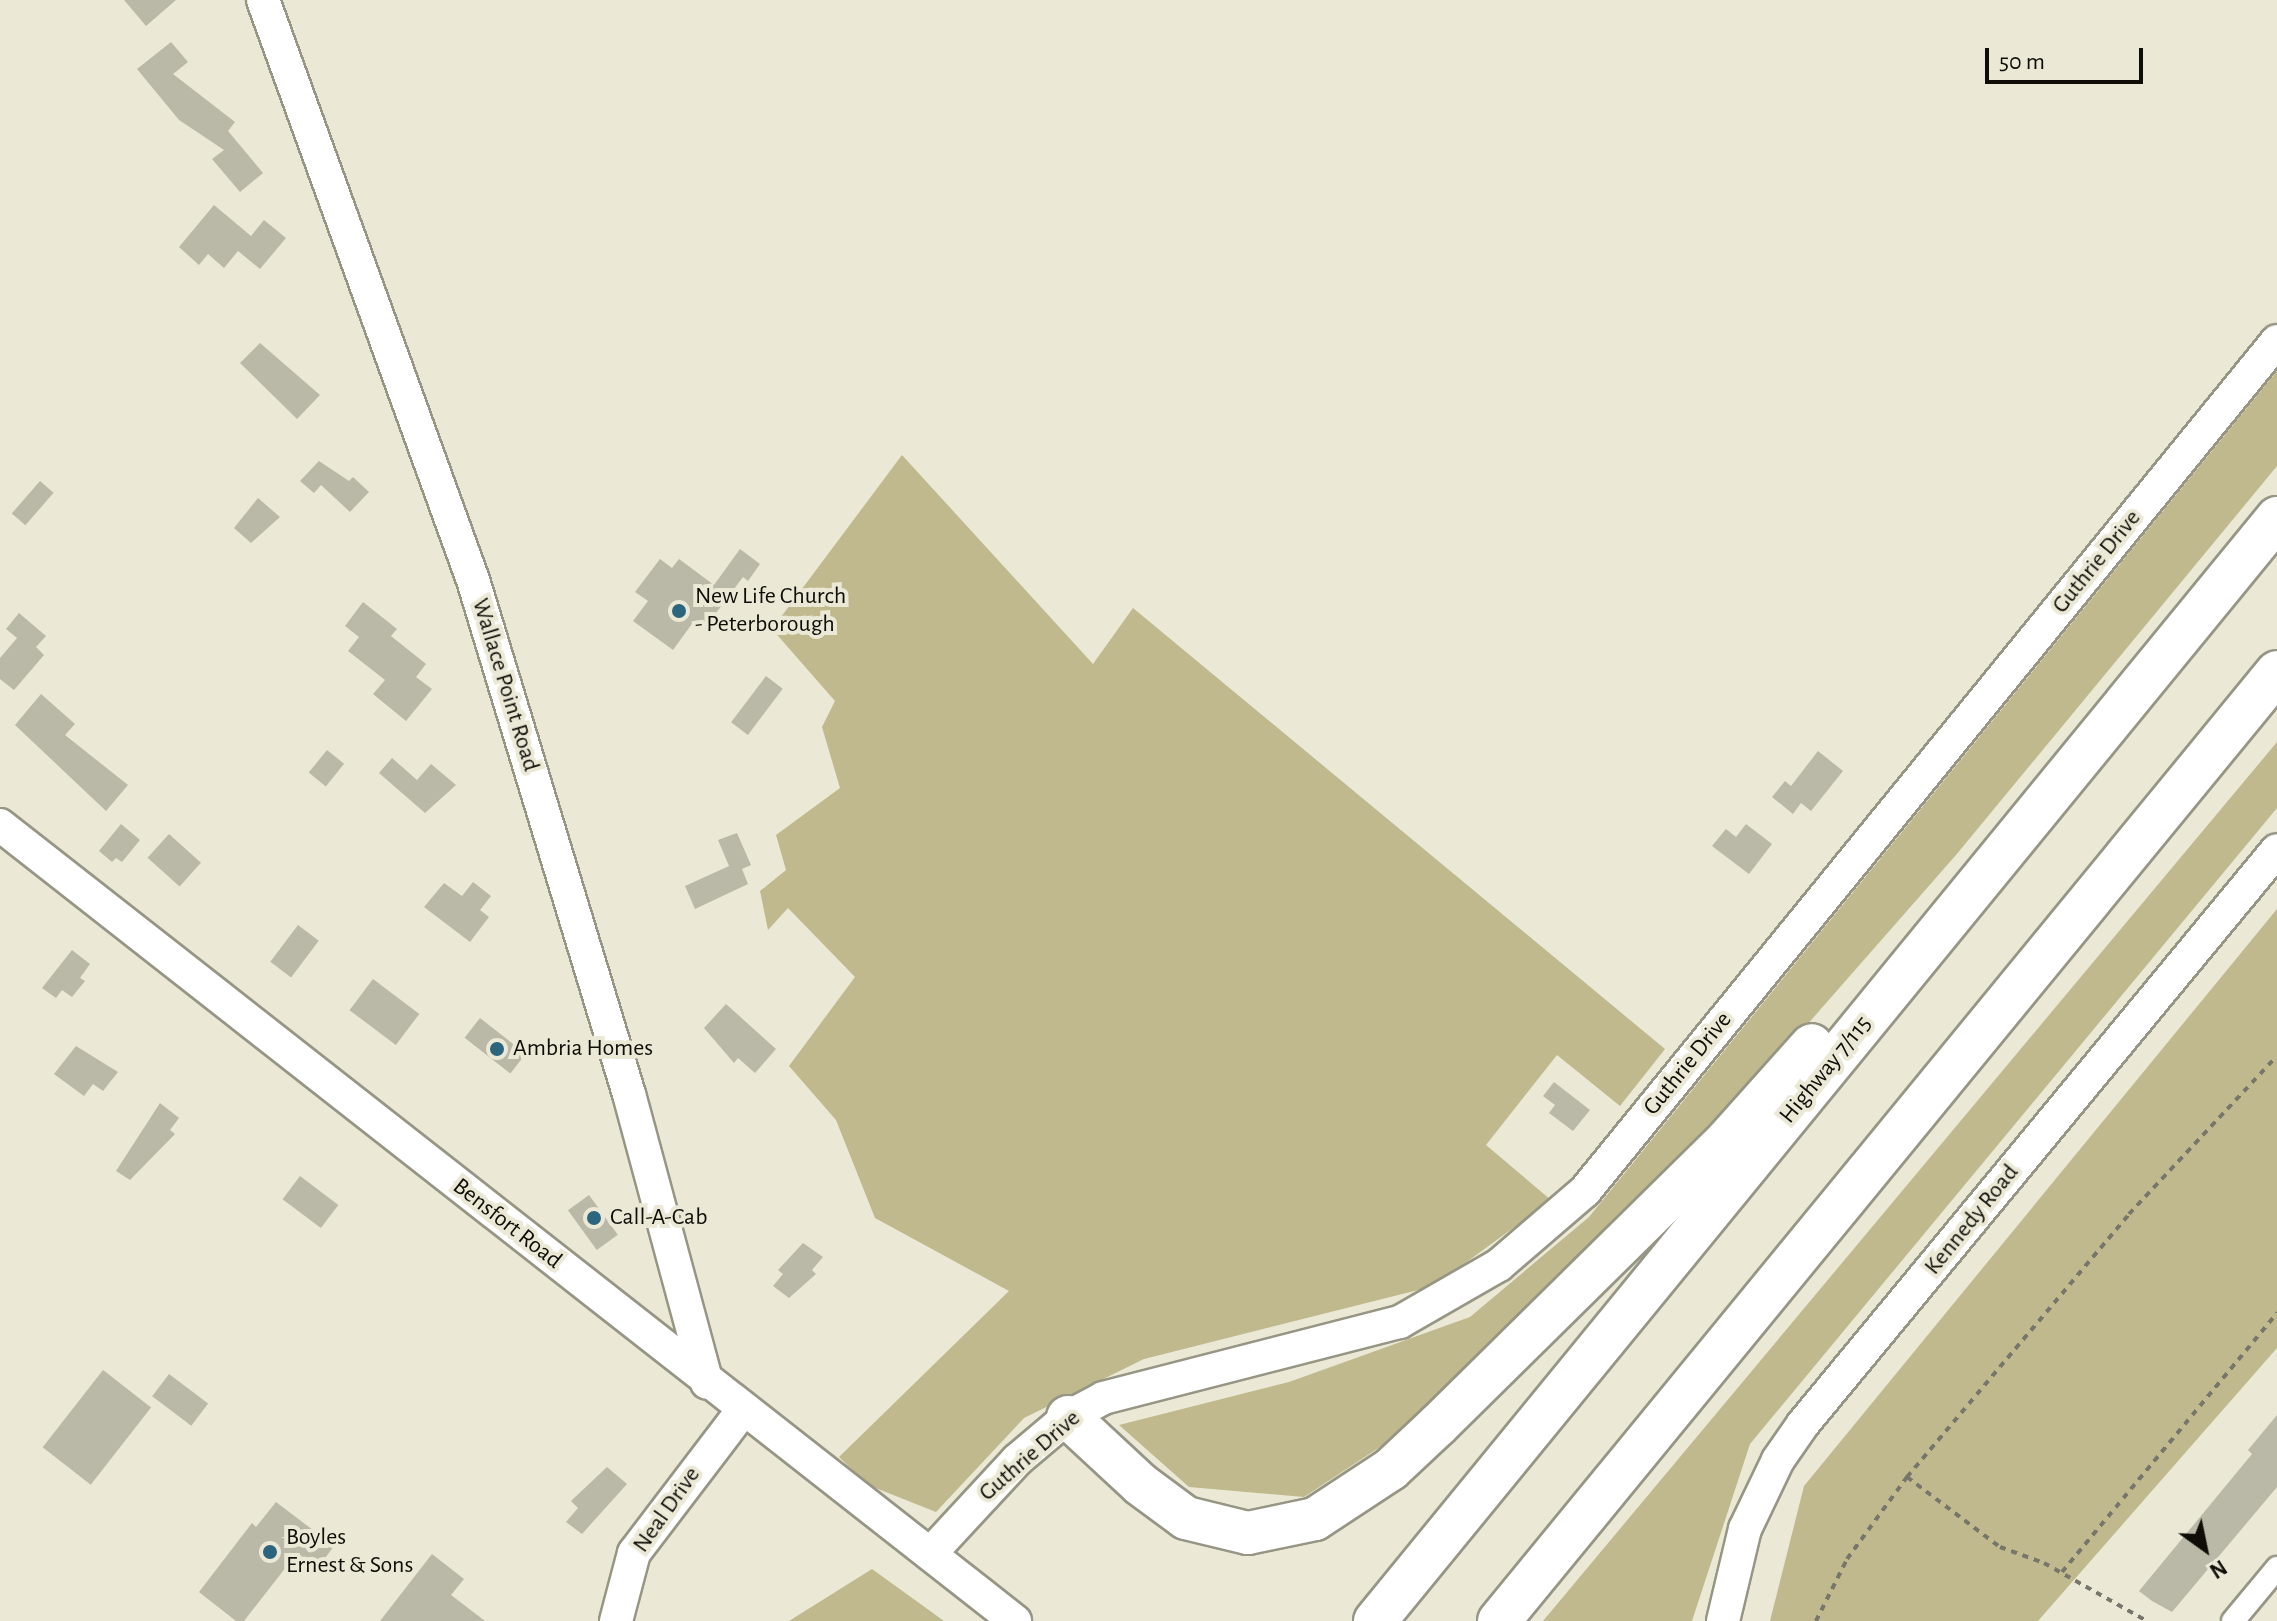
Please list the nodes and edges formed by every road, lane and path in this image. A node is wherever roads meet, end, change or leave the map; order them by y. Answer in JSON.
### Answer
{"nodes":[{"id":1,"x":263,"y":0,"type":"edge"},
{"id":2,"x":2277,"y":341,"type":"edge"},
{"id":3,"x":2277,"y":518,"type":"edge"},
{"id":4,"x":2277,"y":672,"type":"edge"},
{"id":5,"x":2277,"y":695,"type":"edge"},
{"id":6,"x":0,"y":825,"type":"edge"},
{"id":7,"x":2277,"y":850,"type":"edge"},
{"id":8,"x":2095,"y":895,"type":"junction"},
{"id":9,"x":1968,"y":896,"type":"junction"},
{"id":10,"x":2277,"y":1056,"type":"edge"},
{"id":11,"x":2277,"y":1313,"type":"edge"},
{"id":12,"x":707,"y":1383,"type":"junction"},
{"id":13,"x":743,"y":1410,"type":"junction"},
{"id":14,"x":1068,"y":1417,"type":"junction"},
{"id":15,"x":1907,"y":1477,"type":"junction"},
{"id":16,"x":930,"y":1554,"type":"junction"},
{"id":17,"x":2277,"y":1568,"type":"edge"},
{"id":18,"x":2062,"y":1572,"type":"junction"},
{"id":19,"x":616,"y":1621,"type":"edge"},
{"id":20,"x":1015,"y":1621,"type":"edge"},
{"id":21,"x":1375,"y":1621,"type":"edge"},
{"id":22,"x":1499,"y":1621,"type":"edge"},
{"id":23,"x":1723,"y":1621,"type":"edge"},
{"id":24,"x":1816,"y":1621,"type":"edge"},
{"id":25,"x":2147,"y":1621,"type":"edge"},
{"id":26,"x":2233,"y":1621,"type":"edge"}],
"edges":[{"from":1,"to":12,"type":"street","name":"Wallace Point Road"},
{"from":2,"to":14,"type":"street","name":"Guthrie Drive"},
{"from":3,"to":9,"type":"highway","name":"Highway 7/115"},
{"from":4,"to":8,"type":"highway"},
{"from":5,"to":8,"type":"highway"},
{"from":6,"to":12,"type":"street","name":"Bensfort Road"},
{"from":7,"to":23,"type":"street","name":"Kennedy Road"},
{"from":8,"to":22,"type":"highway"},
{"from":9,"to":14,"type":"highway"},
{"from":9,"to":21,"type":"highway","name":"Highway 7/115"},
{"from":10,"to":15,"type":"path"},
{"from":11,"to":18,"type":"path"},
{"from":12,"to":13,"type":"street","name":"Bensfort Road"},
{"from":13,"to":16,"type":"street","name":"Bensfort Road"},
{"from":13,"to":19,"type":"street","name":"Neal Drive"},
{"from":14,"to":16,"type":"street","name":"Guthrie Drive"},
{"from":15,"to":18,"type":"path"},
{"from":15,"to":24,"type":"path"},
{"from":16,"to":20,"type":"street","name":"Bensfort Road"},
{"from":17,"to":26,"type":"street"},
{"from":18,"to":25,"type":"path"}]}
